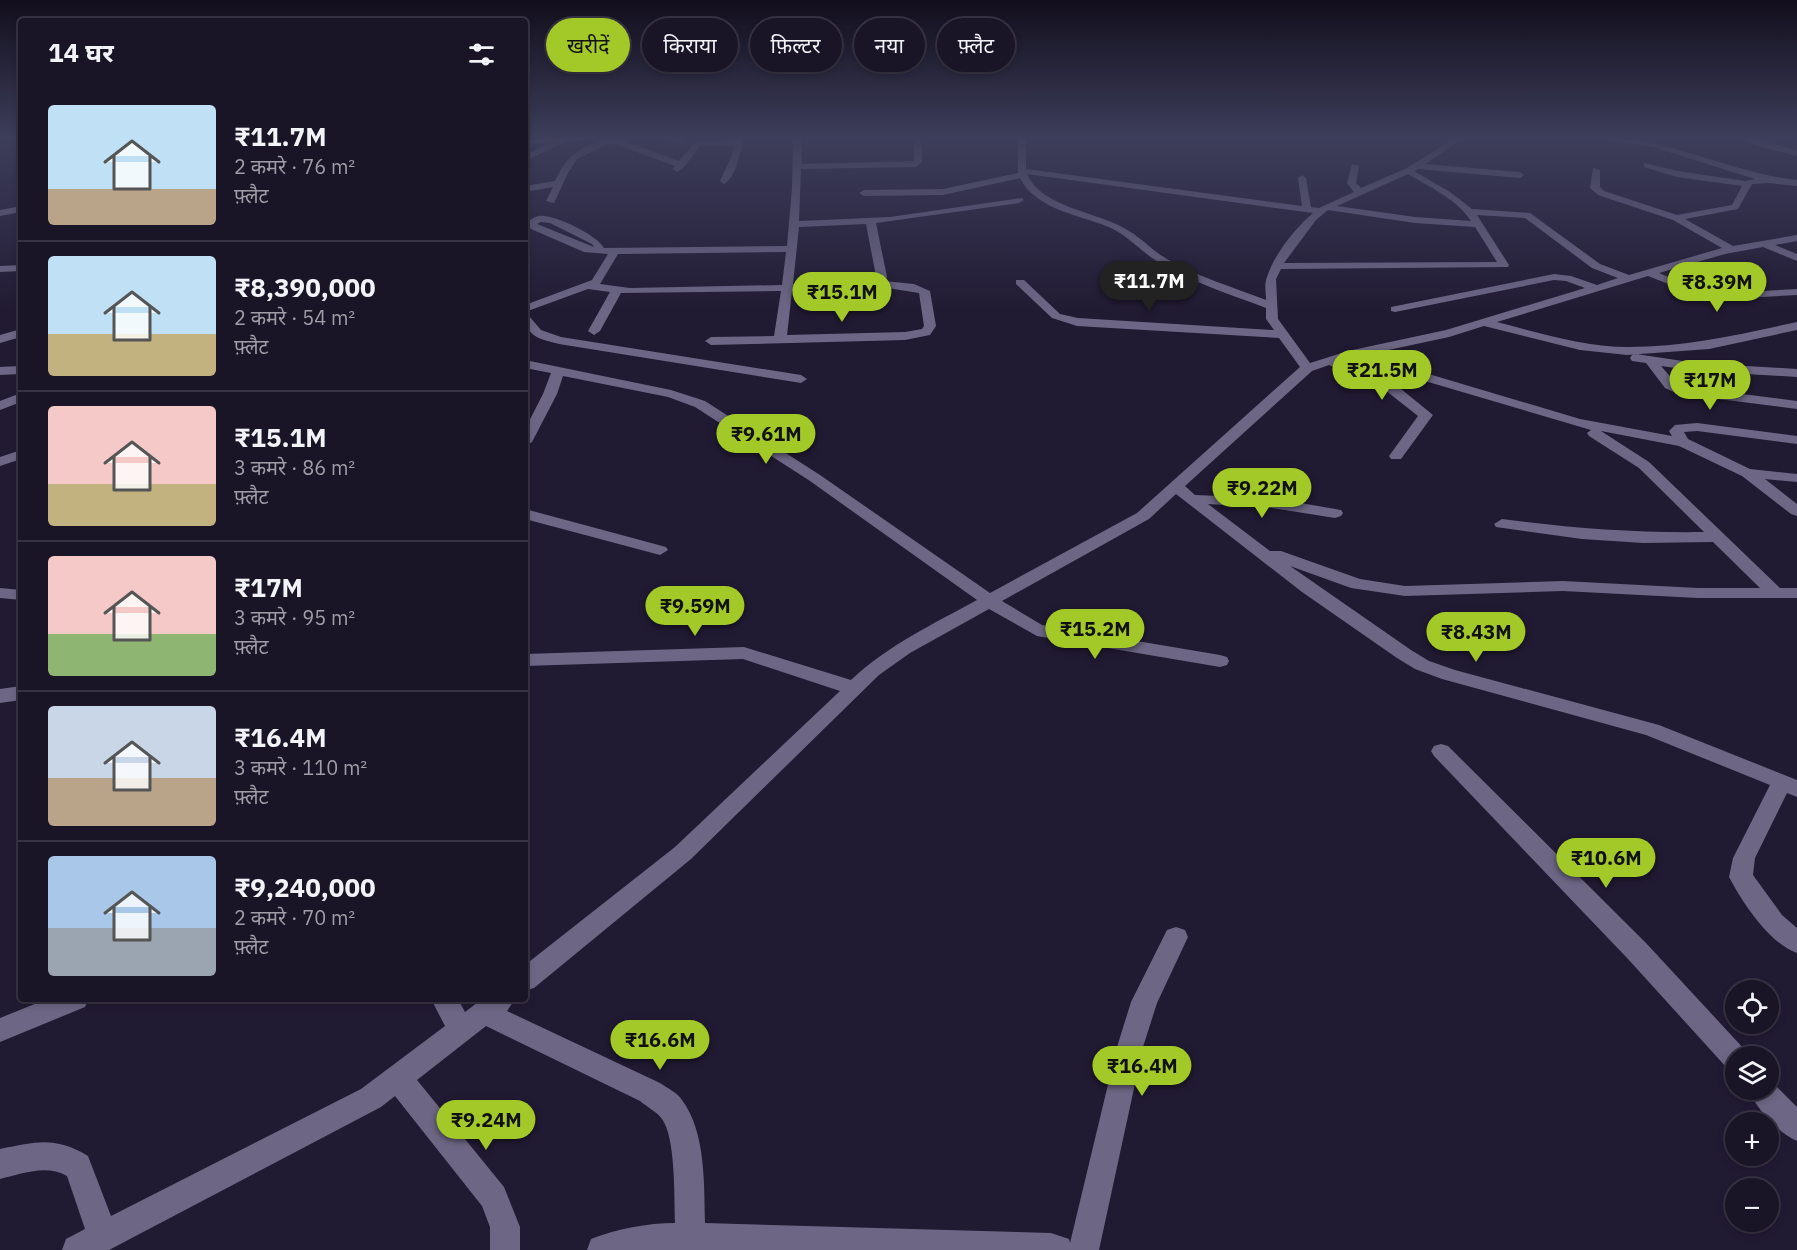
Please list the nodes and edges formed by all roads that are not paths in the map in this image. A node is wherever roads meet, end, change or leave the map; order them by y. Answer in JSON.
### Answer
{"nodes":[{"id":1,"x":553,"y":196,"type":"edge"},
{"id":2,"x":794,"y":196,"type":"edge"},
{"id":3,"x":1044,"y":196,"type":"edge"},
{"id":4,"x":1207,"y":196,"type":"edge"},
{"id":5,"x":1305,"y":196,"type":"edge"},
{"id":6,"x":1348,"y":196,"type":"edge"},
{"id":7,"x":1450,"y":196,"type":"edge"},
{"id":8,"x":1611,"y":196,"type":"edge"},
{"id":9,"x":1741,"y":196,"type":"edge"},
{"id":10,"x":1019,"y":200,"type":"dead end"},
{"id":11,"x":551,"y":201,"type":"dead end"},
{"id":12,"x":18,"y":209,"type":"edge"},
{"id":13,"x":1307,"y":209,"type":"junction"},
{"id":14,"x":1323,"y":209,"type":"junction"},
{"id":15,"x":1,"y":212,"type":"edge"},
{"id":16,"x":1470,"y":212,"type":"junction"},
{"id":17,"x":1676,"y":218,"type":"junction"},
{"id":18,"x":871,"y":222,"type":"junction"},
{"id":19,"x":793,"y":224,"type":"junction"},
{"id":20,"x":1477,"y":224,"type":"junction"},
{"id":21,"x":1797,"y":238,"type":"edge"},
{"id":22,"x":1764,"y":244,"type":"junction"},
{"id":23,"x":791,"y":249,"type":"junction"},
{"id":24,"x":1732,"y":250,"type":"junction"},
{"id":25,"x":601,"y":251,"type":"junction"},
{"id":26,"x":614,"y":252,"type":"junction"},
{"id":27,"x":1797,"y":258,"type":"edge"},
{"id":28,"x":1276,"y":266,"type":"junction"},
{"id":29,"x":18,"y":268,"type":"edge"},
{"id":30,"x":0,"y":269,"type":"edge"},
{"id":31,"x":1648,"y":272,"type":"junction"},
{"id":32,"x":1628,"y":278,"type":"junction"},
{"id":33,"x":1020,"y":282,"type":"dead end"},
{"id":34,"x":875,"y":283,"type":"junction"},
{"id":35,"x":589,"y":286,"type":"junction"},
{"id":36,"x":788,"y":288,"type":"junction"},
{"id":37,"x":1596,"y":288,"type":"junction"},
{"id":38,"x":617,"y":290,"type":"junction"},
{"id":39,"x":1797,"y":292,"type":"edge"},
{"id":40,"x":1271,"y":306,"type":"junction"},
{"id":41,"x":528,"y":308,"type":"edge"},
{"id":42,"x":1395,"y":309,"type":"dead end"},
{"id":43,"x":528,"y":322,"type":"edge"},
{"id":44,"x":1483,"y":322,"type":"junction"},
{"id":45,"x":1797,"y":326,"type":"edge"},
{"id":46,"x":594,"y":331,"type":"dead end"},
{"id":47,"x":18,"y":334,"type":"edge"},
{"id":48,"x":1281,"y":334,"type":"junction"},
{"id":49,"x":0,"y":339,"type":"edge"},
{"id":50,"x":780,"y":339,"type":"junction"},
{"id":51,"x":711,"y":341,"type":"dead end"},
{"id":52,"x":1602,"y":350,"type":"junction"},
{"id":53,"x":1348,"y":354,"type":"junction"},
{"id":54,"x":1330,"y":361,"type":"junction"},
{"id":55,"x":1651,"y":361,"type":"junction"},
{"id":56,"x":528,"y":365,"type":"edge"},
{"id":57,"x":1307,"y":368,"type":"junction"},
{"id":58,"x":18,"y":370,"type":"edge"},
{"id":59,"x":558,"y":370,"type":"junction"},
{"id":60,"x":0,"y":371,"type":"edge"},
{"id":61,"x":1797,"y":373,"type":"edge"},
{"id":62,"x":801,"y":379,"type":"dead end"},
{"id":63,"x":18,"y":398,"type":"edge"},
{"id":64,"x":1797,"y":405,"type":"edge"},
{"id":65,"x":0,"y":406,"type":"edge"},
{"id":66,"x":1578,"y":423,"type":"junction"},
{"id":67,"x":528,"y":436,"type":"edge"},
{"id":68,"x":1797,"y":440,"type":"edge"},
{"id":69,"x":1683,"y":442,"type":"junction"},
{"id":70,"x":18,"y":455,"type":"edge"},
{"id":71,"x":1396,"y":456,"type":"dead end"},
{"id":72,"x":0,"y":462,"type":"edge"},
{"id":73,"x":1747,"y":473,"type":"junction"},
{"id":74,"x":1797,"y":478,"type":"edge"},
{"id":75,"x":1184,"y":493,"type":"junction"},
{"id":76,"x":1797,"y":511,"type":"edge"},
{"id":77,"x":1335,"y":513,"type":"dead end"},
{"id":78,"x":528,"y":515,"type":"edge"},
{"id":79,"x":1502,"y":524,"type":"dead end"},
{"id":80,"x":1717,"y":537,"type":"junction"},
{"id":81,"x":660,"y":550,"type":"dead end"},
{"id":82,"x":1262,"y":550,"type":"junction"},
{"id":83,"x":0,"y":593,"type":"edge"},
{"id":84,"x":1797,"y":593,"type":"edge"},
{"id":85,"x":1776,"y":594,"type":"junction"},
{"id":86,"x":18,"y":595,"type":"edge"},
{"id":87,"x":991,"y":602,"type":"junction"},
{"id":88,"x":528,"y":660,"type":"edge"},
{"id":89,"x":1220,"y":661,"type":"dead end"},
{"id":90,"x":853,"y":688,"type":"junction"},
{"id":91,"x":18,"y":693,"type":"edge"},
{"id":92,"x":0,"y":696,"type":"edge"},
{"id":93,"x":1441,"y":751,"type":"dead end"},
{"id":94,"x":1789,"y":786,"type":"edge"},
{"id":95,"x":1176,"y":937,"type":"dead end"},
{"id":96,"x":1797,"y":943,"type":"edge"},
{"id":97,"x":528,"y":978,"type":"edge"},
{"id":98,"x":69,"y":1002,"type":"edge"},
{"id":99,"x":446,"y":1002,"type":"edge"},
{"id":100,"x":493,"y":1006,"type":"edge"},
{"id":101,"x":0,"y":1030,"type":"edge"},
{"id":102,"x":462,"y":1031,"type":"junction"},
{"id":103,"x":1725,"y":1047,"type":"edge"},
{"id":104,"x":398,"y":1078,"type":"junction"},
{"id":105,"x":1772,"y":1100,"type":"edge"},
{"id":106,"x":1797,"y":1127,"type":"edge"},
{"id":107,"x":0,"y":1164,"type":"edge"},
{"id":108,"x":103,"y":1237,"type":"junction"},
{"id":109,"x":691,"y":1238,"type":"junction"},
{"id":110,"x":77,"y":1250,"type":"edge"},
{"id":111,"x":505,"y":1250,"type":"edge"},
{"id":112,"x":602,"y":1250,"type":"edge"},
{"id":113,"x":1058,"y":1250,"type":"edge"},
{"id":114,"x":1084,"y":1250,"type":"edge"}],
"edges":[{"from":1,"to":11,"type":"street"},
{"from":2,"to":19,"type":"street"},
{"from":3,"to":40,"type":"street"},
{"from":4,"to":13,"type":"street"},
{"from":5,"to":13,"type":"street"},
{"from":6,"to":14,"type":"street"},
{"from":7,"to":16,"type":"street"},
{"from":8,"to":17,"type":"street"},
{"from":9,"to":17,"type":"street"},
{"from":10,"to":18,"type":"street"},
{"from":12,"to":15,"type":"street"},
{"from":13,"to":14,"type":"street"},
{"from":14,"to":20,"type":"street"},
{"from":14,"to":28,"type":"street"},
{"from":16,"to":20,"type":"street"},
{"from":16,"to":32,"type":"street"},
{"from":17,"to":24,"type":"street"},
{"from":18,"to":19,"type":"street"},
{"from":18,"to":34,"type":"street"},
{"from":19,"to":23,"type":"street"},
{"from":20,"to":28,"type":"street"},
{"from":21,"to":22,"type":"street"},
{"from":22,"to":24,"type":"street"},
{"from":22,"to":27,"type":"street"},
{"from":23,"to":26,"type":"street"},
{"from":23,"to":36,"type":"street"},
{"from":24,"to":31,"type":"street"},
{"from":25,"to":25,"type":"street"},
{"from":25,"to":26,"type":"street"},
{"from":26,"to":35,"type":"street"},
{"from":28,"to":40,"type":"street"},
{"from":29,"to":30,"type":"street"},
{"from":31,"to":32,"type":"street"},
{"from":31,"to":39,"type":"street"},
{"from":32,"to":37,"type":"street"},
{"from":33,"to":48,"type":"street"},
{"from":34,"to":36,"type":"street"},
{"from":34,"to":50,"type":"street"},
{"from":35,"to":38,"type":"street"},
{"from":35,"to":41,"type":"street"},
{"from":36,"to":38,"type":"street"},
{"from":36,"to":50,"type":"street"},
{"from":37,"to":42,"type":"street"},
{"from":37,"to":44,"type":"street"},
{"from":38,"to":46,"type":"street"},
{"from":40,"to":48,"type":"street"},
{"from":43,"to":62,"type":"street"},
{"from":44,"to":52,"type":"street"},
{"from":44,"to":53,"type":"street"},
{"from":45,"to":52,"type":"street"},
{"from":47,"to":49,"type":"street"},
{"from":48,"to":57,"type":"street"},
{"from":50,"to":51,"type":"street"},
{"from":52,"to":55,"type":"street"},
{"from":53,"to":54,"type":"street"},
{"from":53,"to":66,"type":"street"},
{"from":54,"to":57,"type":"street"},
{"from":54,"to":71,"type":"street"},
{"from":55,"to":61,"type":"street"},
{"from":55,"to":64,"type":"street"},
{"from":56,"to":59,"type":"street"},
{"from":57,"to":75,"type":"street"},
{"from":58,"to":60,"type":"street"},
{"from":59,"to":67,"type":"street"},
{"from":59,"to":87,"type":"street"},
{"from":63,"to":65,"type":"street"},
{"from":66,"to":69,"type":"street"},
{"from":66,"to":80,"type":"street"},
{"from":68,"to":69,"type":"street"},
{"from":69,"to":73,"type":"street"},
{"from":70,"to":72,"type":"street"},
{"from":73,"to":74,"type":"street"},
{"from":73,"to":76,"type":"street"},
{"from":75,"to":77,"type":"street"},
{"from":75,"to":82,"type":"street"},
{"from":75,"to":87,"type":"street"},
{"from":78,"to":81,"type":"street"},
{"from":79,"to":80,"type":"street"},
{"from":80,"to":85,"type":"street"},
{"from":82,"to":85,"type":"street"},
{"from":82,"to":94,"type":"street"},
{"from":83,"to":86,"type":"street"},
{"from":84,"to":85,"type":"street"},
{"from":87,"to":89,"type":"street"},
{"from":87,"to":90,"type":"street"},
{"from":88,"to":90,"type":"street"},
{"from":90,"to":97,"type":"street"},
{"from":91,"to":92,"type":"street"},
{"from":93,"to":103,"type":"street"},
{"from":94,"to":96,"type":"street"},
{"from":95,"to":114,"type":"street"},
{"from":98,"to":101,"type":"street"},
{"from":99,"to":102,"type":"street"},
{"from":100,"to":102,"type":"street"},
{"from":100,"to":109,"type":"street"},
{"from":102,"to":104,"type":"street"},
{"from":104,"to":108,"type":"street"},
{"from":104,"to":111,"type":"street"},
{"from":105,"to":106,"type":"street"},
{"from":107,"to":108,"type":"street"},
{"from":108,"to":110,"type":"street"},
{"from":109,"to":112,"type":"street"},
{"from":109,"to":113,"type":"street"}]}
